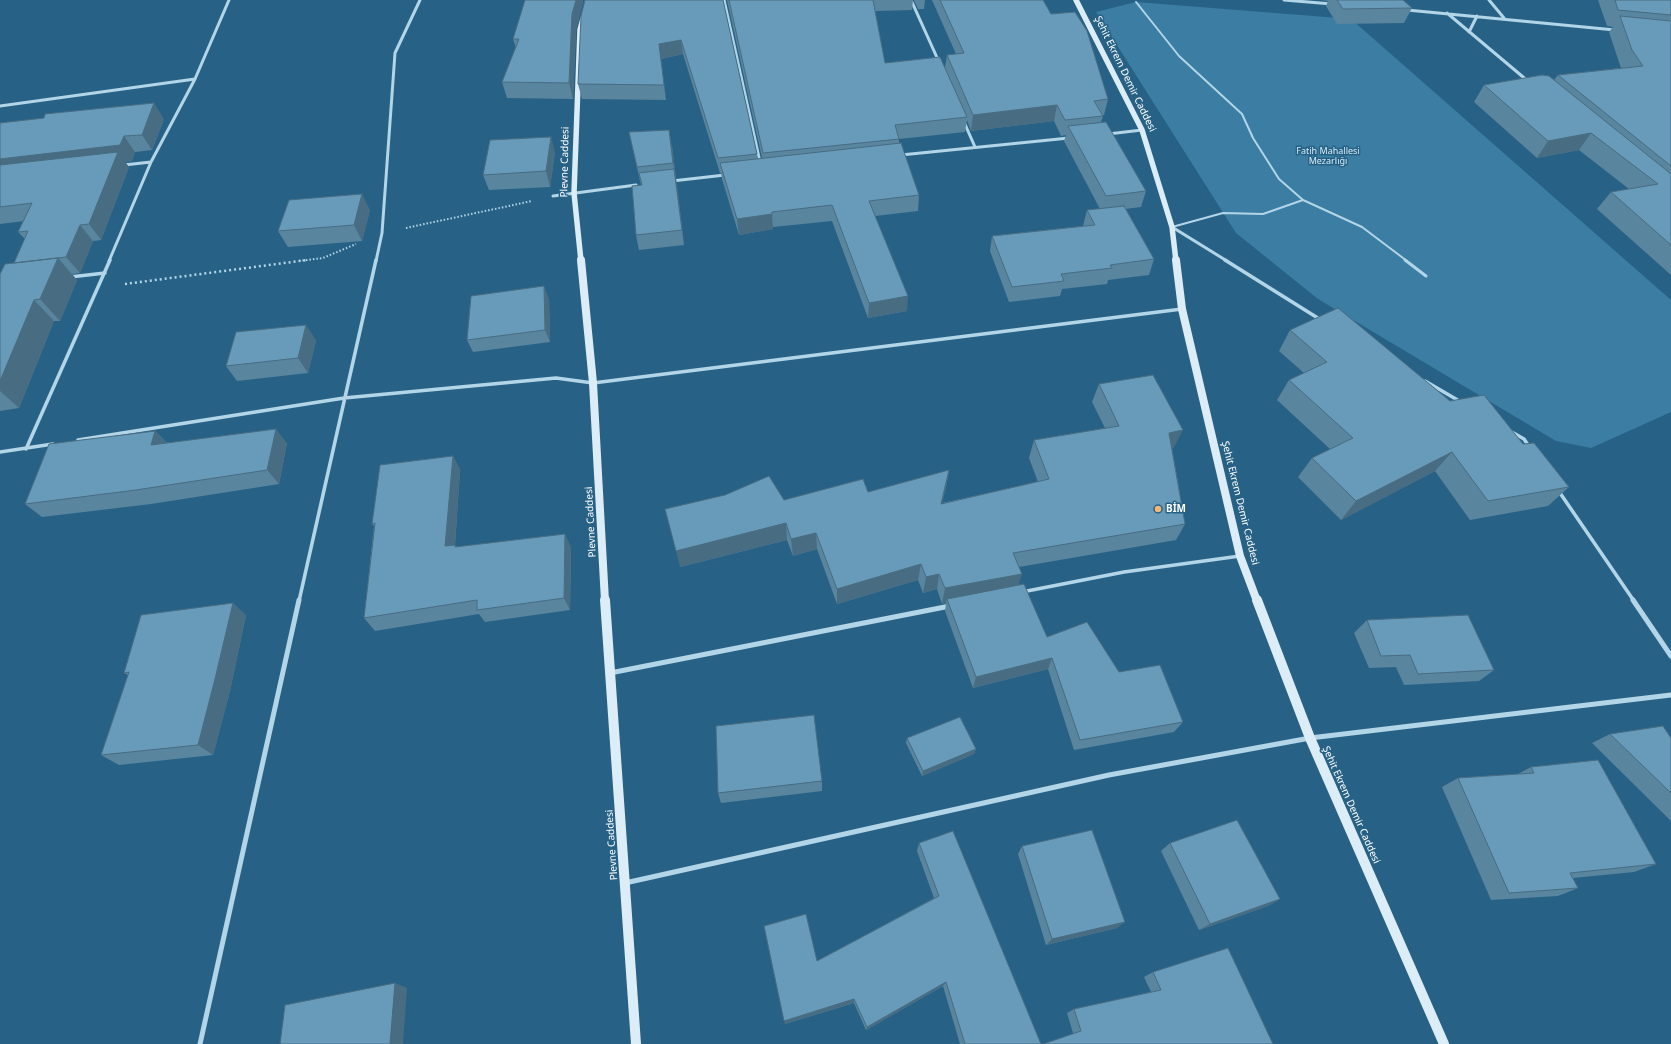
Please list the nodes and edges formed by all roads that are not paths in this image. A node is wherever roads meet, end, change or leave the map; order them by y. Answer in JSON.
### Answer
{"nodes":[{"id":1,"x":229,"y":0,"type":"edge"},
{"id":2,"x":420,"y":0,"type":"edge"},
{"id":3,"x":588,"y":0,"type":"edge"},
{"id":4,"x":724,"y":0,"type":"edge"},
{"id":5,"x":911,"y":0,"type":"edge"},
{"id":6,"x":1076,"y":0,"type":"edge"},
{"id":7,"x":1284,"y":0,"type":"edge"},
{"id":8,"x":1489,"y":0,"type":"edge"},
{"id":9,"x":1136,"y":2,"type":"dead end"},
{"id":10,"x":1338,"y":4,"type":"edge"},
{"id":11,"x":1400,"y":9,"type":"edge"},
{"id":12,"x":1446,"y":13,"type":"junction"},
{"id":13,"x":1477,"y":16,"type":"junction"},
{"id":14,"x":1504,"y":18,"type":"junction"},
{"id":15,"x":1618,"y":31,"type":"edge"},
{"id":16,"x":1469,"y":32,"type":"junction"},
{"id":17,"x":939,"y":63,"type":"edge"},
{"id":18,"x":195,"y":79,"type":"junction"},
{"id":19,"x":1530,"y":83,"type":"edge"},
{"id":20,"x":0,"y":106,"type":"edge"},
{"id":21,"x":963,"y":119,"type":"edge"},
{"id":22,"x":1142,"y":130,"type":"junction"},
{"id":23,"x":1103,"y":134,"type":"edge"},
{"id":24,"x":1071,"y":138,"type":"edge"},
{"id":25,"x":975,"y":147,"type":"junction"},
{"id":26,"x":896,"y":156,"type":"edge"},
{"id":27,"x":151,"y":162,"type":"junction"},
{"id":28,"x":760,"y":163,"type":"edge"},
{"id":29,"x":119,"y":166,"type":"dead end"},
{"id":30,"x":731,"y":174,"type":"edge"},
{"id":31,"x":668,"y":182,"type":"edge"},
{"id":32,"x":644,"y":184,"type":"edge"},
{"id":33,"x":574,"y":193,"type":"junction"},
{"id":34,"x":553,"y":196,"type":"road end"},
{"id":35,"x":1303,"y":200,"type":"junction"},
{"id":36,"x":1172,"y":227,"type":"junction"},
{"id":37,"x":104,"y":273,"type":"junction"},
{"id":38,"x":1426,"y":276,"type":"dead end"},
{"id":39,"x":68,"y":277,"type":"dead end"},
{"id":40,"x":1182,"y":310,"type":"junction"},
{"id":41,"x":1325,"y":322,"type":"edge"},
{"id":42,"x":1421,"y":378,"type":"edge"},
{"id":43,"x":593,"y":383,"type":"junction"},
{"id":44,"x":344,"y":398,"type":"junction"},
{"id":45,"x":1462,"y":403,"type":"edge"},
{"id":46,"x":1504,"y":427,"type":"edge"},
{"id":47,"x":72,"y":441,"type":"edge"},
{"id":48,"x":57,"y":444,"type":"edge"},
{"id":49,"x":26,"y":449,"type":"junction"},
{"id":50,"x":0,"y":452,"type":"edge"},
{"id":51,"x":1533,"y":452,"type":"edge"},
{"id":52,"x":1555,"y":485,"type":"edge"},
{"id":53,"x":1240,"y":556,"type":"junction"},
{"id":54,"x":1015,"y":593,"type":"edge"},
{"id":55,"x":952,"y":606,"type":"edge"},
{"id":56,"x":1671,"y":656,"type":"edge"},
{"id":57,"x":609,"y":673,"type":"junction"},
{"id":58,"x":1671,"y":695,"type":"edge"},
{"id":59,"x":1310,"y":738,"type":"junction"},
{"id":60,"x":625,"y":883,"type":"junction"},
{"id":61,"x":200,"y":1044,"type":"edge"},
{"id":62,"x":636,"y":1044,"type":"edge"},
{"id":63,"x":1444,"y":1044,"type":"edge"}],
"edges":[{"from":1,"to":18,"type":"street"},
{"from":2,"to":44,"type":"street"},
{"from":3,"to":33,"type":"street","name":"Plevne Caddesi"},
{"from":4,"to":28,"type":"street"},
{"from":5,"to":17,"type":"street"},
{"from":6,"to":22,"type":"street","name":"Şehit Ekrem Demir Caddesi"},
{"from":7,"to":10,"type":"street"},
{"from":8,"to":14,"type":"street"},
{"from":9,"to":35,"type":"lane"},
{"from":11,"to":12,"type":"street"},
{"from":12,"to":13,"type":"street"},
{"from":12,"to":16,"type":"street"},
{"from":13,"to":14,"type":"street"},
{"from":13,"to":16,"type":"street"},
{"from":14,"to":15,"type":"street"},
{"from":16,"to":19,"type":"street"},
{"from":18,"to":20,"type":"street"},
{"from":18,"to":27,"type":"street"},
{"from":21,"to":25,"type":"street"},
{"from":22,"to":23,"type":"street"},
{"from":22,"to":36,"type":"street","name":"Şehit Ekrem Demir Caddesi"},
{"from":24,"to":25,"type":"street"},
{"from":25,"to":26,"type":"street"},
{"from":27,"to":29,"type":"street"},
{"from":27,"to":37,"type":"street"},
{"from":30,"to":31,"type":"street"},
{"from":32,"to":33,"type":"street"},
{"from":33,"to":34,"type":"street"},
{"from":33,"to":43,"type":"street","name":"Plevne Caddesi"},
{"from":35,"to":36,"type":"lane"},
{"from":35,"to":38,"type":"lane"},
{"from":36,"to":40,"type":"street","name":"Şehit Ekrem Demir Caddesi"},
{"from":36,"to":41,"type":"street"},
{"from":37,"to":39,"type":"street"},
{"from":37,"to":49,"type":"street"},
{"from":40,"to":43,"type":"street"},
{"from":40,"to":53,"type":"street","name":"Şehit Ekrem Demir Caddesi"},
{"from":42,"to":45,"type":"street"},
{"from":43,"to":44,"type":"street"},
{"from":43,"to":57,"type":"street","name":"Plevne Caddesi"},
{"from":44,"to":47,"type":"street"},
{"from":44,"to":61,"type":"street"},
{"from":46,"to":51,"type":"street"},
{"from":48,"to":49,"type":"street"},
{"from":49,"to":50,"type":"street"},
{"from":52,"to":56,"type":"street"},
{"from":53,"to":54,"type":"street"},
{"from":53,"to":59,"type":"street","name":"Şehit Ekrem Demir Caddesi"},
{"from":55,"to":57,"type":"street"},
{"from":57,"to":60,"type":"street","name":"Plevne Caddesi"},
{"from":58,"to":59,"type":"street"},
{"from":59,"to":60,"type":"street"},
{"from":59,"to":63,"type":"street","name":"Şehit Ekrem Demir Caddesi"},
{"from":60,"to":62,"type":"street","name":"Plevne Caddesi"}]}
